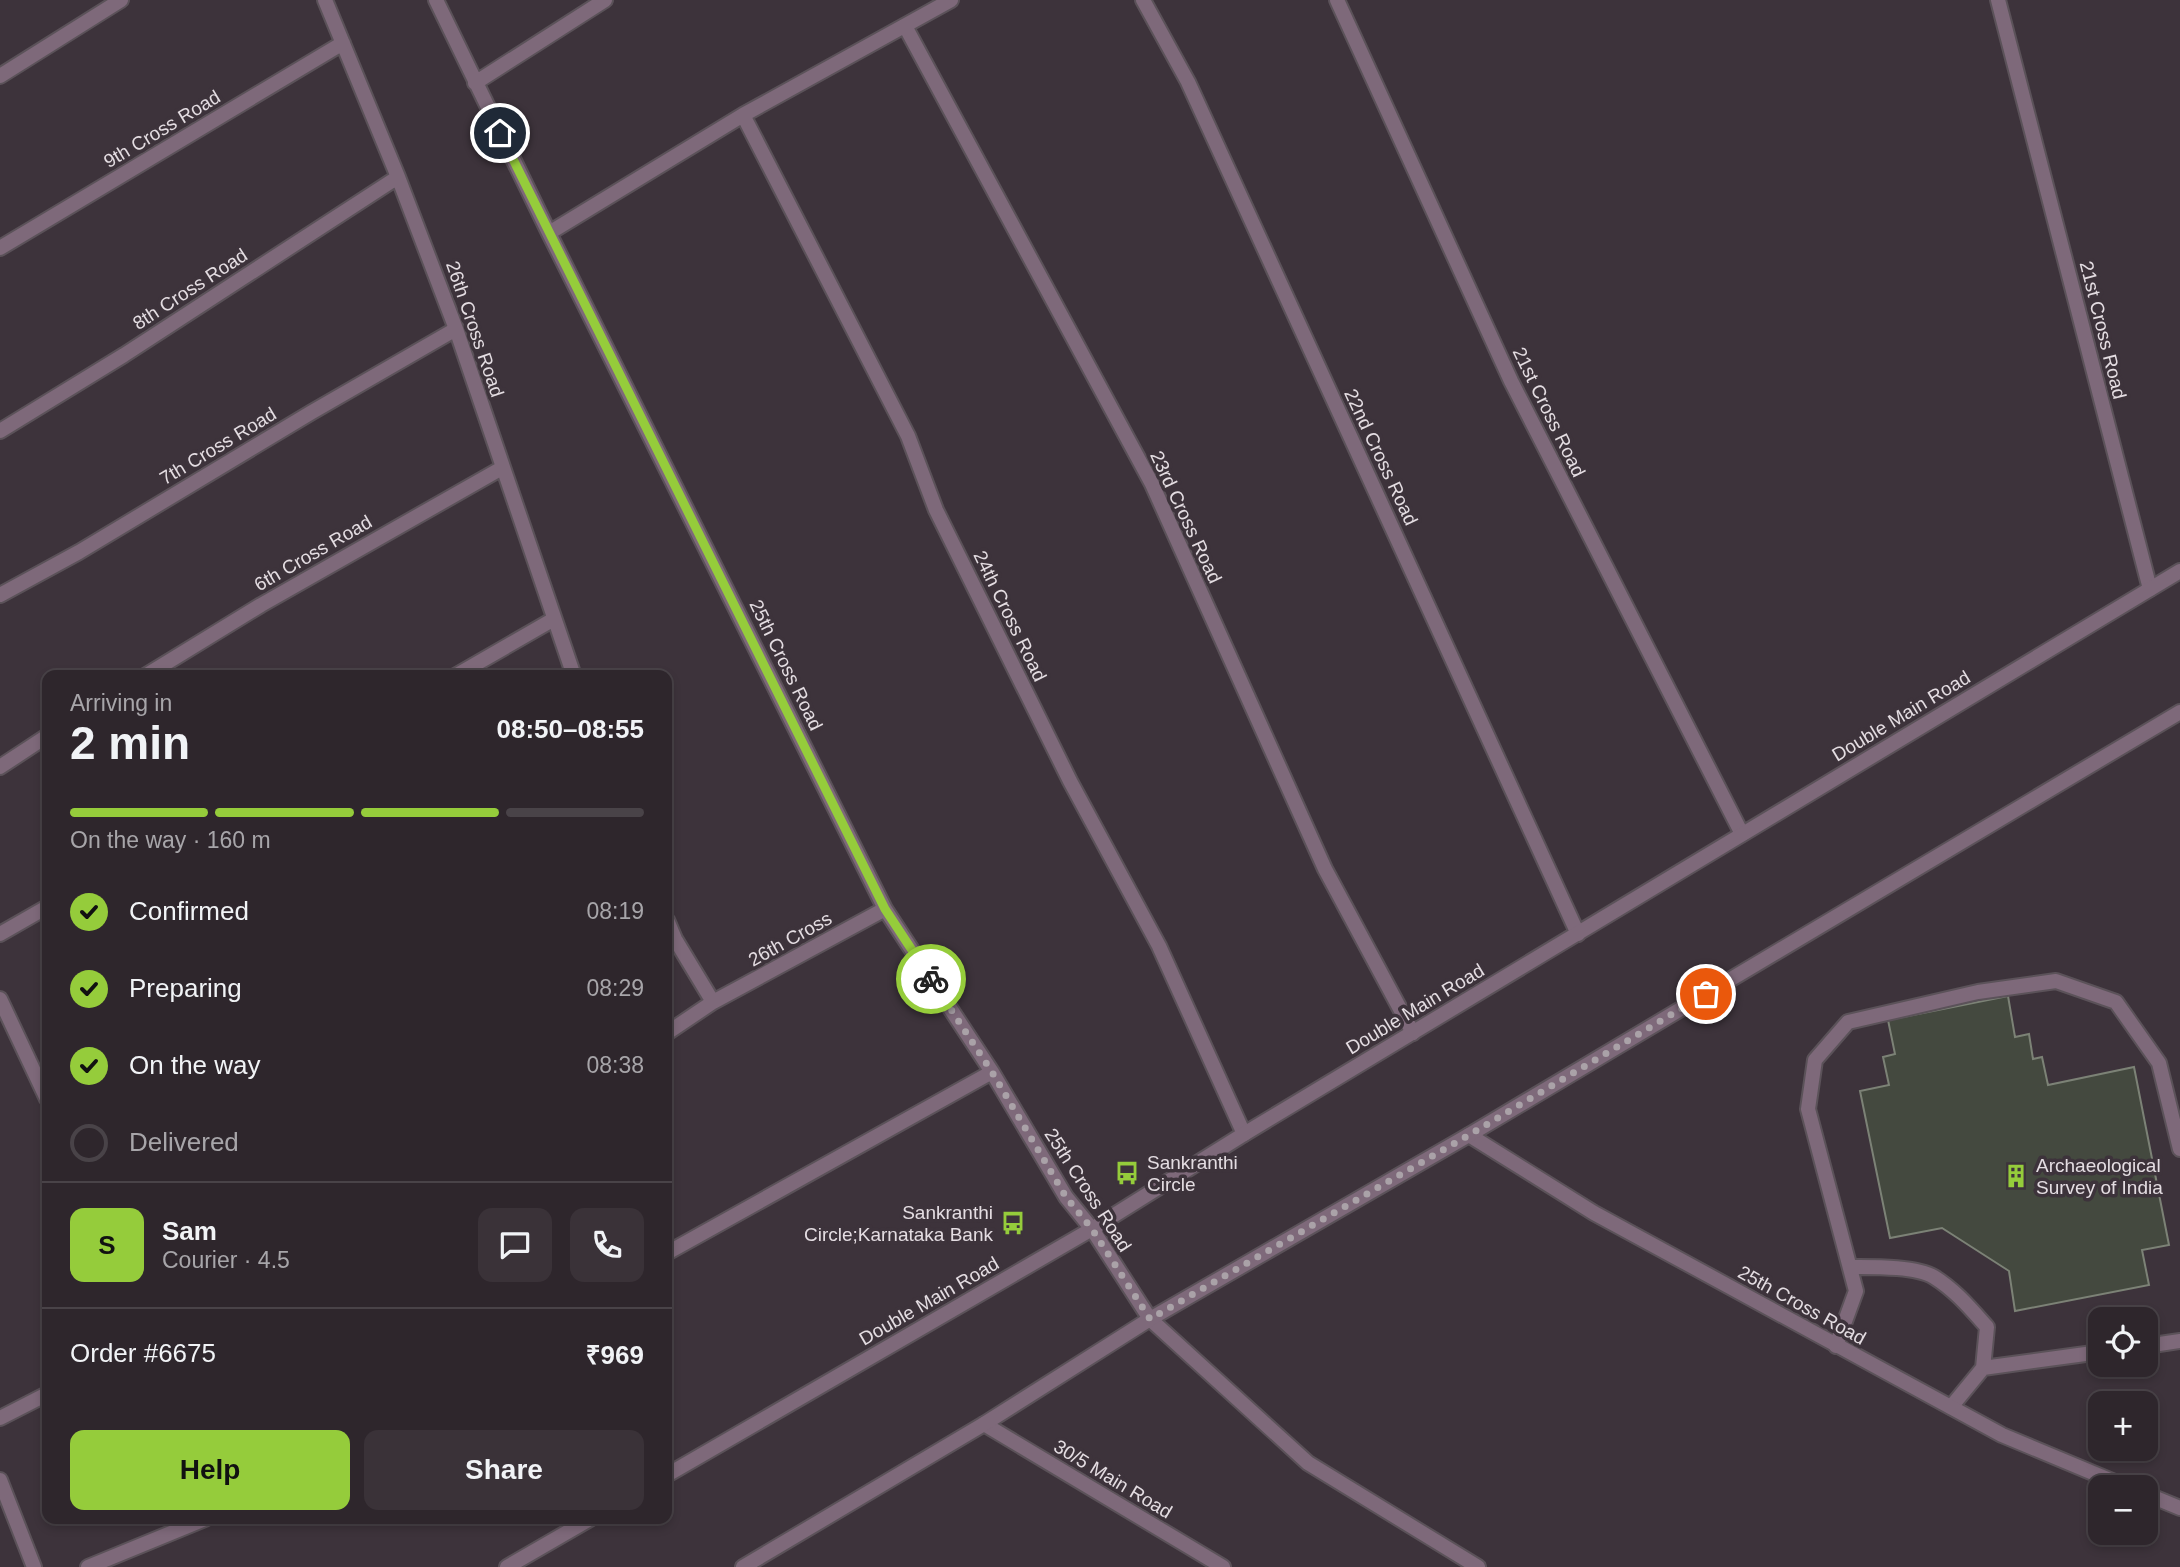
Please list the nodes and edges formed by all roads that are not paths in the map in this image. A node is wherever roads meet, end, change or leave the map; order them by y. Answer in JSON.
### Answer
{"nodes":[{"id":1,"x":121,"y":0,"type":"edge"},
{"id":2,"x":325,"y":0,"type":"edge"},
{"id":3,"x":436,"y":0,"type":"edge"},
{"id":4,"x":605,"y":0,"type":"edge"},
{"id":5,"x":951,"y":0,"type":"edge"},
{"id":6,"x":1143,"y":0,"type":"edge"},
{"id":7,"x":1337,"y":0,"type":"edge"},
{"id":8,"x":1998,"y":0,"type":"edge"},
{"id":9,"x":905,"y":26,"type":"junction"},
{"id":10,"x":343,"y":43,"type":"junction"},
{"id":11,"x":0,"y":76,"type":"edge"},
{"id":12,"x":475,"y":83,"type":"junction"},
{"id":13,"x":743,"y":115,"type":"junction"},
{"id":14,"x":398,"y":177,"type":"junction"},
{"id":15,"x":549,"y":233,"type":"junction"},
{"id":16,"x":0,"y":248,"type":"edge"},
{"id":17,"x":456,"y":329,"type":"junction"},
{"id":18,"x":0,"y":431,"type":"edge"},
{"id":19,"x":502,"y":468,"type":"junction"},
{"id":20,"x":2180,"y":571,"type":"edge"},
{"id":21,"x":2150,"y":589,"type":"junction"},
{"id":22,"x":0,"y":595,"type":"edge"},
{"id":23,"x":554,"y":620,"type":"junction"},
{"id":24,"x":155,"y":670,"type":"edge"},
{"id":25,"x":466,"y":670,"type":"edge"},
{"id":26,"x":571,"y":670,"type":"edge"},
{"id":27,"x":2180,"y":712,"type":"edge"},
{"id":28,"x":42,"y":739,"type":"edge"},
{"id":29,"x":0,"y":767,"type":"edge"},
{"id":30,"x":1742,"y":834,"type":"junction"},
{"id":31,"x":885,"y":909,"type":"junction"},
{"id":32,"x":42,"y":910,"type":"edge"},
{"id":33,"x":0,"y":934,"type":"edge"},
{"id":34,"x":672,"y":934,"type":"edge"},
{"id":35,"x":1578,"y":934,"type":"junction"},
{"id":36,"x":0,"y":999,"type":"edge"},
{"id":37,"x":713,"y":1002,"type":"junction"},
{"id":38,"x":672,"y":1030,"type":"edge"},
{"id":39,"x":1413,"y":1033,"type":"junction"},
{"id":40,"x":41,"y":1071,"type":"edge"},
{"id":41,"x":992,"y":1072,"type":"junction"},
{"id":42,"x":1244,"y":1135,"type":"junction"},
{"id":43,"x":1469,"y":1135,"type":"junction"},
{"id":44,"x":2180,"y":1149,"type":"edge"},
{"id":45,"x":1092,"y":1229,"type":"junction"},
{"id":46,"x":672,"y":1249,"type":"edge"},
{"id":47,"x":1851,"y":1267,"type":"junction"},
{"id":48,"x":1150,"y":1319,"type":"junction"},
{"id":49,"x":2180,"y":1341,"type":"edge"},
{"id":50,"x":2158,"y":1344,"type":"edge"},
{"id":51,"x":1836,"y":1346,"type":"junction"},
{"id":52,"x":2088,"y":1354,"type":"edge"},
{"id":53,"x":1983,"y":1368,"type":"junction"},
{"id":54,"x":42,"y":1397,"type":"edge"},
{"id":55,"x":1951,"y":1408,"type":"junction"},
{"id":56,"x":0,"y":1418,"type":"edge"},
{"id":57,"x":984,"y":1424,"type":"junction"},
{"id":58,"x":672,"y":1472,"type":"edge"},
{"id":59,"x":2098,"y":1475,"type":"edge"},
{"id":60,"x":0,"y":1480,"type":"edge"},
{"id":61,"x":2158,"y":1499,"type":"edge"},
{"id":62,"x":2180,"y":1508,"type":"edge"},
{"id":63,"x":193,"y":1524,"type":"edge"},
{"id":64,"x":581,"y":1524,"type":"edge"},
{"id":65,"x":34,"y":1567,"type":"edge"},
{"id":66,"x":88,"y":1567,"type":"edge"},
{"id":67,"x":507,"y":1567,"type":"edge"},
{"id":68,"x":743,"y":1567,"type":"edge"},
{"id":69,"x":1223,"y":1567,"type":"edge"},
{"id":70,"x":1478,"y":1567,"type":"edge"}],
"edges":[{"from":1,"to":11,"type":"street"},
{"from":2,"to":10,"type":"street","name":"26th Cross Road"},
{"from":3,"to":12,"type":"street","name":"25th Cross Road"},
{"from":4,"to":12,"type":"street"},
{"from":5,"to":9,"type":"street"},
{"from":6,"to":35,"type":"street","name":"22nd Cross Road"},
{"from":7,"to":30,"type":"street","name":"21st Cross Road"},
{"from":8,"to":21,"type":"street","name":"21st Cross Road"},
{"from":9,"to":13,"type":"street"},
{"from":9,"to":39,"type":"street","name":"23rd Cross Road"},
{"from":10,"to":14,"type":"street","name":"26th Cross Road"},
{"from":10,"to":16,"type":"street","name":"9th Cross Road"},
{"from":12,"to":15,"type":"street","name":"25th Cross Road"},
{"from":13,"to":15,"type":"street"},
{"from":13,"to":42,"type":"street","name":"24th Cross Road"},
{"from":14,"to":17,"type":"street","name":"26th Cross Road"},
{"from":14,"to":18,"type":"street","name":"8th Cross Road"},
{"from":15,"to":31,"type":"street","name":"25th Cross Road"},
{"from":17,"to":19,"type":"street","name":"26th Cross Road"},
{"from":17,"to":22,"type":"street","name":"7th Cross Road"},
{"from":19,"to":23,"type":"street","name":"26th Cross Road"},
{"from":19,"to":24,"type":"street","name":"6th Cross Road"},
{"from":20,"to":21,"type":"street","name":"Double Main Road"},
{"from":21,"to":30,"type":"street","name":"Double Main Road"},
{"from":23,"to":25,"type":"street"},
{"from":23,"to":26,"type":"street","name":"26th Cross Road"},
{"from":27,"to":43,"type":"street"},
{"from":28,"to":29,"type":"street"},
{"from":30,"to":35,"type":"street","name":"Double Main Road"},
{"from":31,"to":37,"type":"street","name":"26th Cross"},
{"from":31,"to":41,"type":"street","name":"25th Cross Road"},
{"from":32,"to":33,"type":"street"},
{"from":34,"to":37,"type":"street"},
{"from":35,"to":39,"type":"street","name":"Double Main Road"},
{"from":36,"to":40,"type":"street"},
{"from":37,"to":38,"type":"street","name":"26th Cross"},
{"from":39,"to":42,"type":"street","name":"Double Main Road"},
{"from":41,"to":45,"type":"street","name":"25th Cross Road"},
{"from":41,"to":46,"type":"street"},
{"from":42,"to":45,"type":"street","name":"Double Main Road"},
{"from":43,"to":48,"type":"street"},
{"from":43,"to":51,"type":"street","name":"25th Cross Road"},
{"from":44,"to":47,"type":"street"},
{"from":45,"to":48,"type":"street","name":"25th Cross Road"},
{"from":45,"to":58,"type":"street","name":"Double Main Road"},
{"from":47,"to":51,"type":"street"},
{"from":47,"to":53,"type":"street"},
{"from":48,"to":57,"type":"street"},
{"from":48,"to":70,"type":"street","name":"25th Cross Road"},
{"from":49,"to":50,"type":"street"},
{"from":51,"to":55,"type":"street","name":"25th Cross Road"},
{"from":52,"to":53,"type":"street"},
{"from":53,"to":55,"type":"street"},
{"from":54,"to":56,"type":"street"},
{"from":55,"to":59,"type":"street","name":"25th Cross Road"},
{"from":57,"to":68,"type":"street"},
{"from":57,"to":69,"type":"street","name":"30/5 Main Road"},
{"from":60,"to":65,"type":"street"},
{"from":61,"to":62,"type":"street"},
{"from":63,"to":66,"type":"street"},
{"from":64,"to":67,"type":"street"}]}
